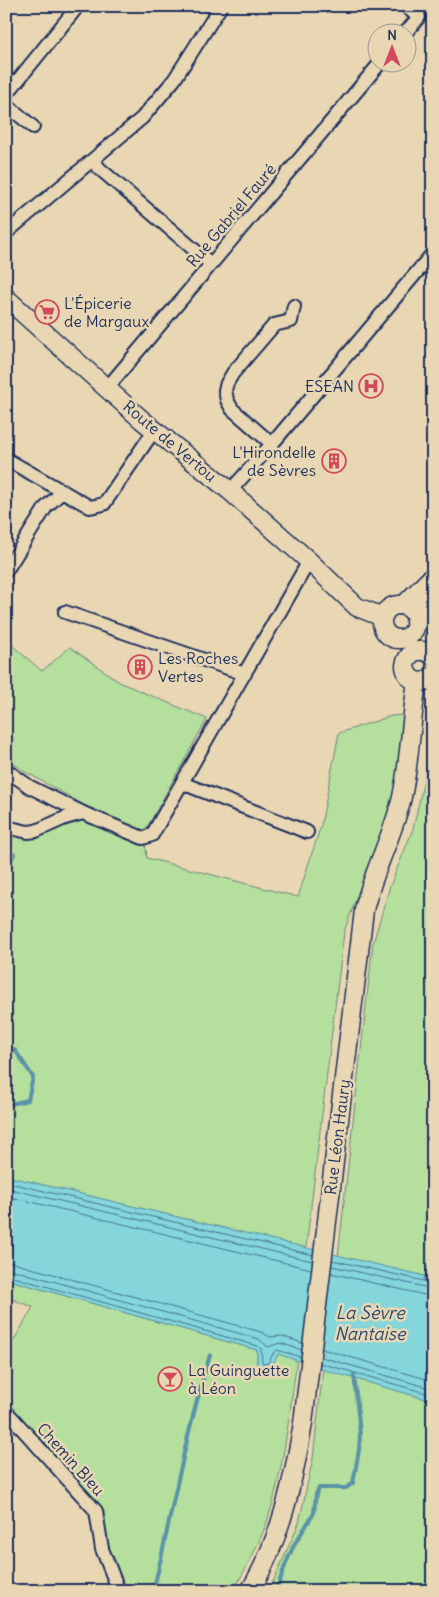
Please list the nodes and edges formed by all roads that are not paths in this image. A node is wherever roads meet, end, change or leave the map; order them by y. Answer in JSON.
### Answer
{"nodes":[{"id":1,"x":78,"y":6,"type":"edge"},
{"id":2,"x":221,"y":6,"type":"edge"},
{"id":3,"x":409,"y":9,"type":"edge"},
{"id":4,"x":415,"y":22,"type":"edge"},
{"id":5,"x":373,"y":72,"type":"edge"},
{"id":6,"x":6,"y":95,"type":"edge"},
{"id":7,"x":6,"y":104,"type":"edge"},
{"id":8,"x":33,"y":127,"type":"dead end"},
{"id":9,"x":93,"y":161,"type":"junction"},
{"id":10,"x":6,"y":233,"type":"edge"},
{"id":11,"x":433,"y":253,"type":"edge"},
{"id":12,"x":211,"y":264,"type":"junction"},
{"id":13,"x":6,"y":298,"type":"edge"},
{"id":14,"x":294,"y":306,"type":"dead end"},
{"id":15,"x":106,"y":388,"type":"junction"},
{"id":16,"x":155,"y":429,"type":"junction"},
{"id":17,"x":272,"y":444,"type":"junction"},
{"id":18,"x":6,"y":459,"type":"edge"},
{"id":19,"x":63,"y":491,"type":"junction"},
{"id":20,"x":230,"y":491,"type":"junction"},
{"id":21,"x":309,"y":561,"type":"junction"},
{"id":22,"x":6,"y":571,"type":"edge"},
{"id":23,"x":433,"y":576,"type":"edge"},
{"id":24,"x":433,"y":590,"type":"edge"},
{"id":25,"x":403,"y":606,"type":"junction"},
{"id":26,"x":65,"y":612,"type":"dead end"},
{"id":27,"x":383,"y":617,"type":"junction"},
{"id":28,"x":415,"y":625,"type":"junction"},
{"id":29,"x":397,"y":639,"type":"junction"},
{"id":30,"x":430,"y":654,"type":"edge"},
{"id":31,"x":406,"y":661,"type":"junction"},
{"id":32,"x":245,"y":674,"type":"junction"},
{"id":33,"x":425,"y":679,"type":"edge"},
{"id":34,"x":6,"y":770,"type":"edge"},
{"id":35,"x":182,"y":783,"type":"junction"},
{"id":36,"x":83,"y":813,"type":"junction"},
{"id":37,"x":6,"y":827,"type":"edge"},
{"id":38,"x":307,"y":832,"type":"dead end"},
{"id":39,"x":6,"y":1411,"type":"edge"},
{"id":40,"x":120,"y":1591,"type":"edge"},
{"id":41,"x":250,"y":1591,"type":"edge"}],
"edges":[{"from":1,"to":6,"type":"street"},
{"from":2,"to":9,"type":"street"},
{"from":3,"to":4,"type":"street"},
{"from":5,"to":12,"type":"street","name":"Rue Gabriel Fauré"},
{"from":7,"to":8,"type":"street"},
{"from":9,"to":10,"type":"street"},
{"from":9,"to":12,"type":"street"},
{"from":11,"to":17,"type":"street"},
{"from":12,"to":15,"type":"street","name":"Rue Gabriel Fauré"},
{"from":13,"to":15,"type":"street","name":"Route de Vertou"},
{"from":14,"to":17,"type":"street"},
{"from":15,"to":16,"type":"street","name":"Route de Vertou"},
{"from":16,"to":19,"type":"street"},
{"from":16,"to":20,"type":"street","name":"Route de Vertou"},
{"from":17,"to":20,"type":"street"},
{"from":18,"to":19,"type":"street"},
{"from":19,"to":22,"type":"street"},
{"from":20,"to":21,"type":"street","name":"Route de Vertou"},
{"from":21,"to":27,"type":"street","name":"Route de Vertou"},
{"from":21,"to":32,"type":"street"},
{"from":23,"to":25,"type":"street"},
{"from":24,"to":28,"type":"street"},
{"from":25,"to":27,"type":"street"},
{"from":25,"to":28,"type":"street"},
{"from":26,"to":32,"type":"street"},
{"from":27,"to":29,"type":"street"},
{"from":28,"to":29,"type":"street"},
{"from":28,"to":30,"type":"street"},
{"from":29,"to":31,"type":"street"},
{"from":30,"to":31,"type":"street"},
{"from":31,"to":33,"type":"street"},
{"from":32,"to":35,"type":"street"},
{"from":33,"to":41,"type":"street","name":"Rue Léon Haury"},
{"from":34,"to":36,"type":"street"},
{"from":35,"to":36,"type":"street"},
{"from":35,"to":38,"type":"street"},
{"from":36,"to":37,"type":"street"},
{"from":39,"to":40,"type":"street","name":"Chemin Bleu"}]}
